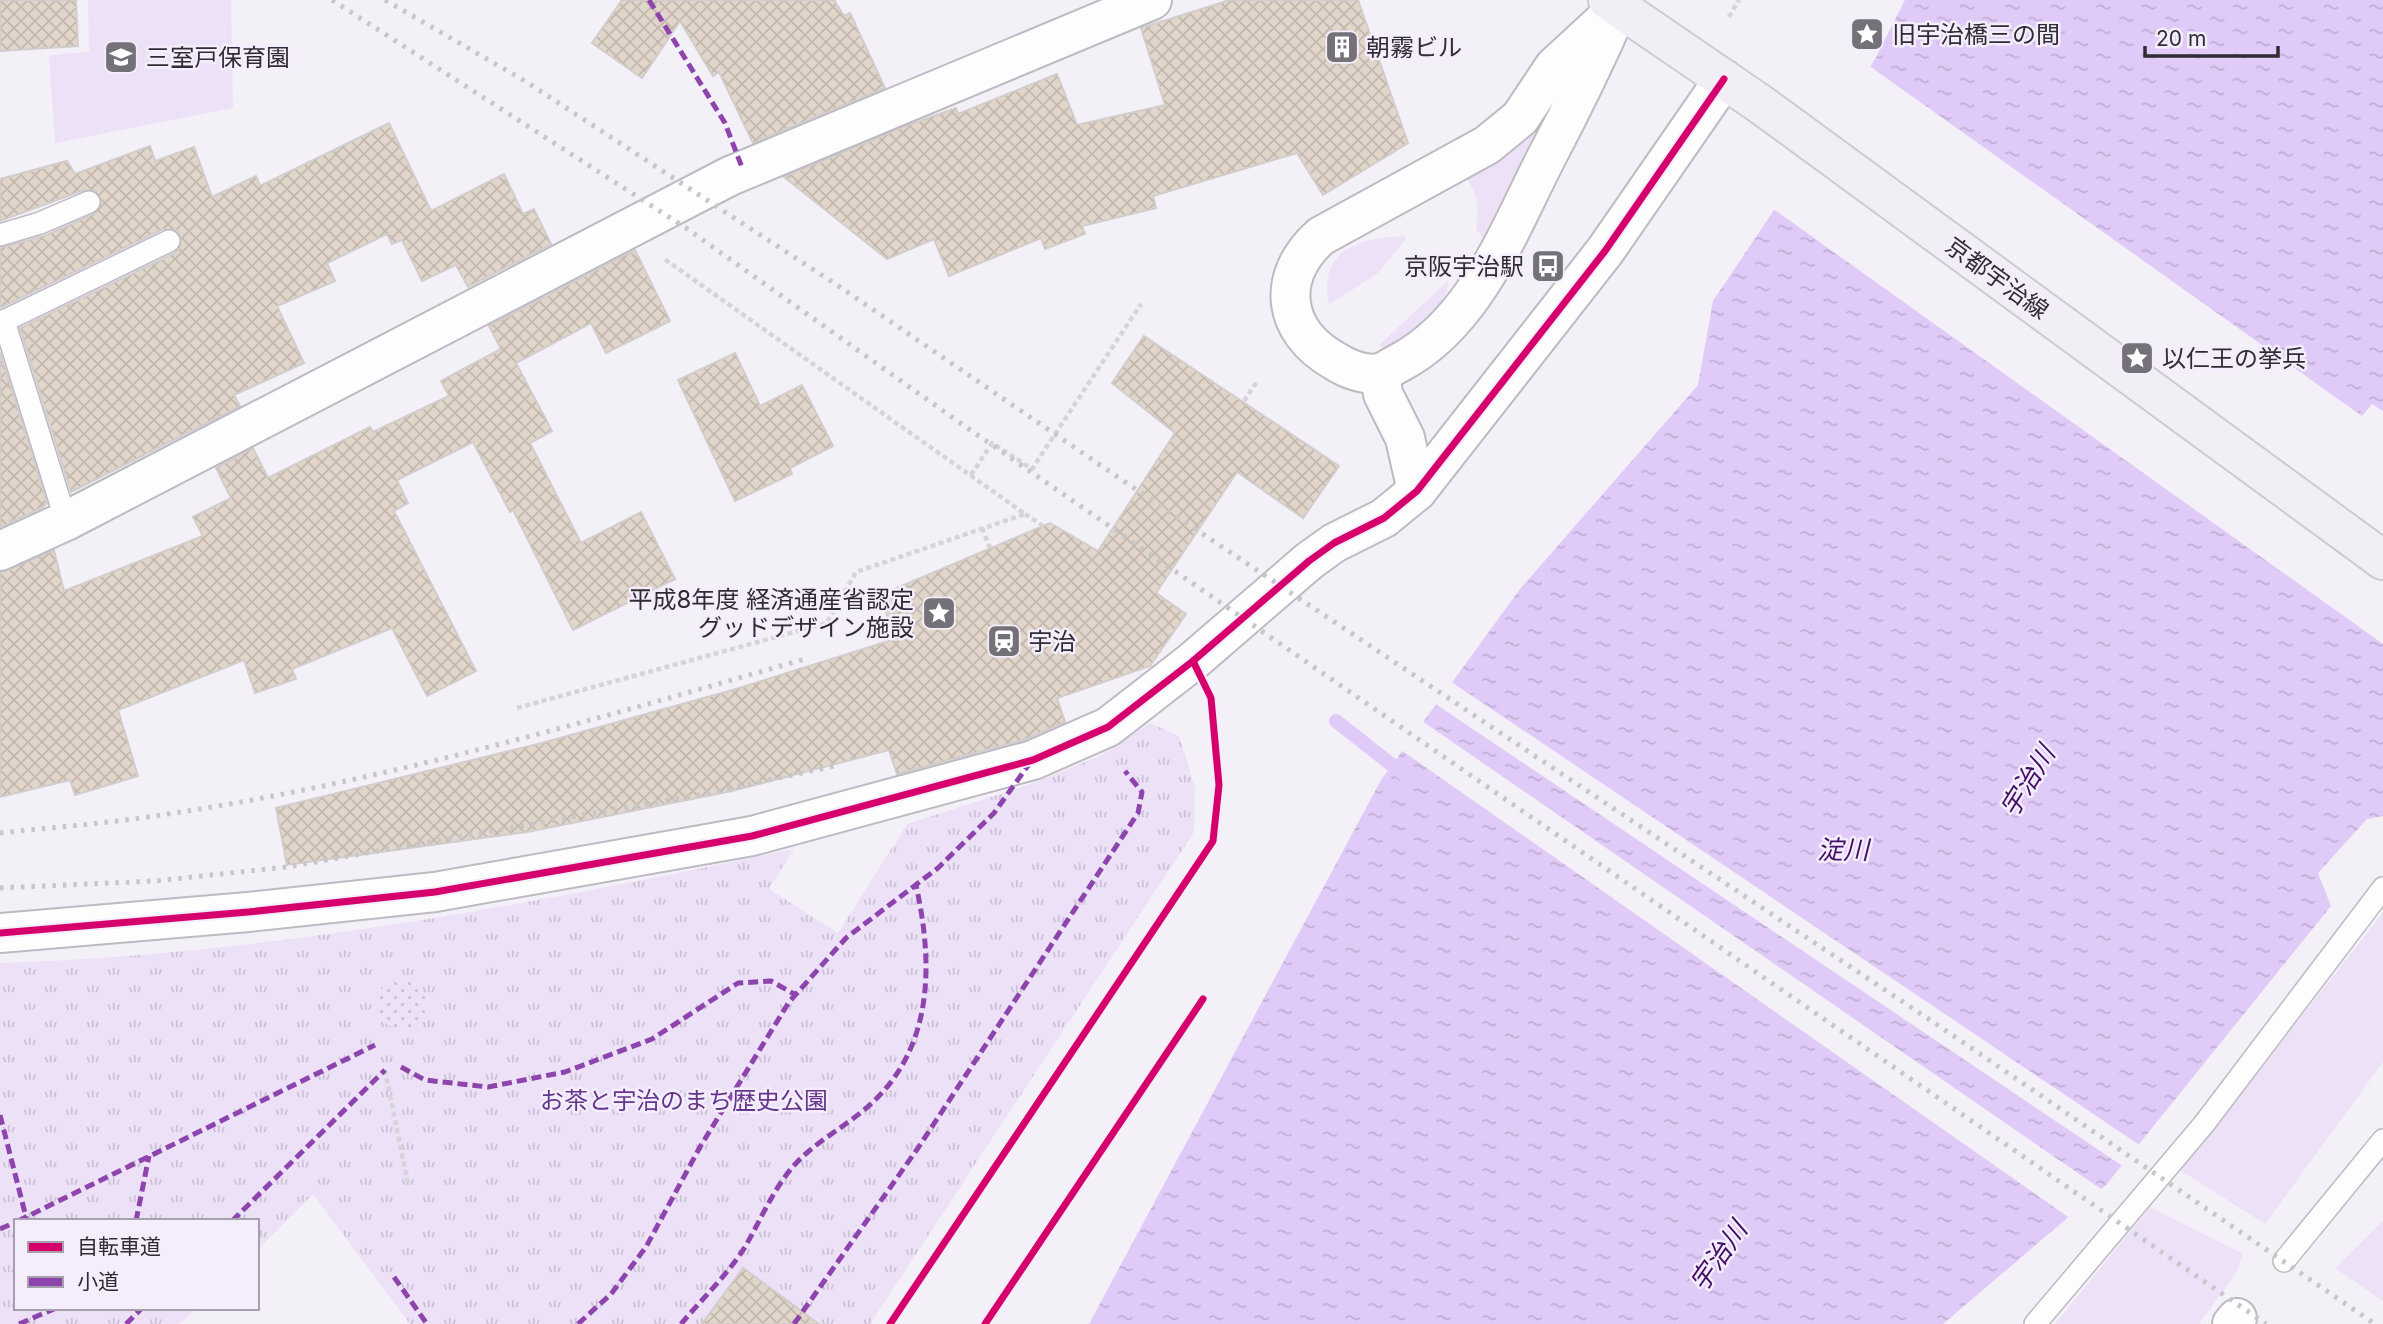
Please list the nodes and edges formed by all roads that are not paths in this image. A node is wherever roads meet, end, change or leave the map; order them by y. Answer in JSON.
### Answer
{"nodes":[{"id":1,"x":1152,"y":0,"type":"edge"},
{"id":2,"x":1613,"y":4,"type":"edge"},
{"id":3,"x":1724,"y":79,"type":"junction"},
{"id":4,"x":89,"y":202,"type":"dead end"},
{"id":5,"x":0,"y":235,"type":"edge"},
{"id":6,"x":169,"y":242,"type":"dead end"},
{"id":7,"x":2,"y":321,"type":"edge"},
{"id":8,"x":1380,"y":373,"type":"junction"},
{"id":9,"x":1417,"y":491,"type":"junction"},
{"id":10,"x":66,"y":521,"type":"junction"},
{"id":11,"x":0,"y":551,"type":"edge"},
{"id":12,"x":2383,"y":560,"type":"edge"},
{"id":13,"x":2383,"y":888,"type":"edge"},
{"id":14,"x":0,"y":933,"type":"edge"},
{"id":15,"x":2383,"y":1140,"type":"edge"},
{"id":16,"x":2284,"y":1261,"type":"dead end"},
{"id":17,"x":2035,"y":1324,"type":"edge"}],
"edges":[{"from":1,"to":10,"type":"street"},
{"from":2,"to":3,"type":"main road","name":"京都宇治線"},
{"from":2,"to":8,"type":"street"},
{"from":2,"to":8,"type":"street"},
{"from":3,"to":9,"type":"street"},
{"from":3,"to":12,"type":"main road","name":"京都宇治線"},
{"from":4,"to":5,"type":"lane"},
{"from":6,"to":7,"type":"lane"},
{"from":7,"to":10,"type":"lane"},
{"from":8,"to":9,"type":"street"},
{"from":9,"to":14,"type":"street"},
{"from":10,"to":11,"type":"street"},
{"from":13,"to":17,"type":"lane"},
{"from":15,"to":16,"type":"lane"}]}
